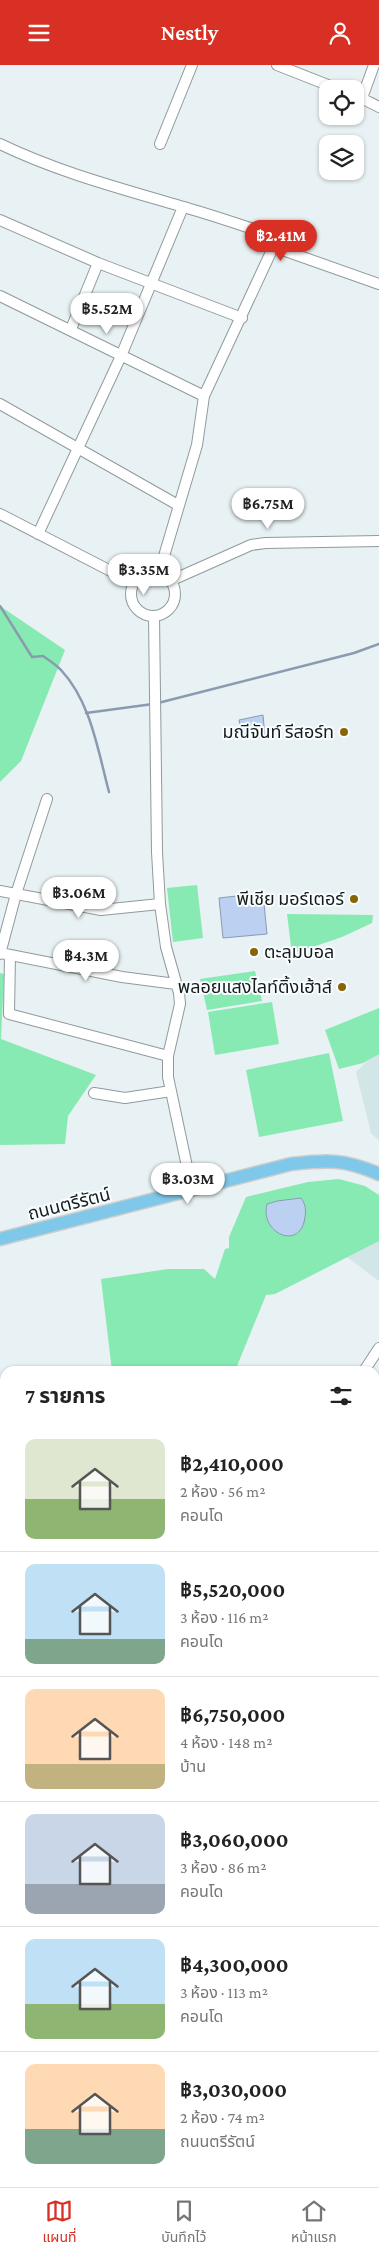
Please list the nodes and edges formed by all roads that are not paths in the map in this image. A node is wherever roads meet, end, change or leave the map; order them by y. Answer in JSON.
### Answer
{"nodes":[{"id":1,"x":192,"y":65,"type":"edge"},
{"id":2,"x":277,"y":65,"type":"edge"},
{"id":3,"x":374,"y":65,"type":"edge"},
{"id":4,"x":319,"y":82,"type":"edge"},
{"id":5,"x":364,"y":86,"type":"edge"},
{"id":6,"x":364,"y":100,"type":"edge"},
{"id":7,"x":379,"y":107,"type":"edge"},
{"id":8,"x":0,"y":144,"type":"edge"},
{"id":9,"x":160,"y":144,"type":"dead end"},
{"id":10,"x":183,"y":207,"type":"junction"},
{"id":11,"x":0,"y":221,"type":"edge"},
{"id":12,"x":274,"y":247,"type":"junction"},
{"id":13,"x":98,"y":263,"type":"junction"},
{"id":14,"x":152,"y":282,"type":"junction"},
{"id":15,"x":379,"y":285,"type":"edge"},
{"id":16,"x":0,"y":296,"type":"edge"},
{"id":17,"x":242,"y":318,"type":"junction"},
{"id":18,"x":71,"y":329,"type":"junction"},
{"id":19,"x":121,"y":357,"type":"junction"},
{"id":20,"x":204,"y":396,"type":"junction"},
{"id":21,"x":0,"y":404,"type":"edge"},
{"id":22,"x":77,"y":448,"type":"junction"},
{"id":23,"x":178,"y":505,"type":"junction"},
{"id":24,"x":0,"y":514,"type":"edge"},
{"id":25,"x":38,"y":534,"type":"junction"},
{"id":26,"x":379,"y":541,"type":"edge"},
{"id":27,"x":159,"y":573,"type":"junction"},
{"id":28,"x":170,"y":581,"type":"junction"},
{"id":29,"x":134,"y":583,"type":"junction"},
{"id":30,"x":154,"y":616,"type":"junction"},
{"id":31,"x":47,"y":799,"type":"dead end"},
{"id":32,"x":0,"y":891,"type":"edge"},
{"id":33,"x":16,"y":894,"type":"junction"},
{"id":34,"x":160,"y":904,"type":"junction"},
{"id":35,"x":3,"y":954,"type":"edge"},
{"id":36,"x":176,"y":983,"type":"junction"},
{"id":37,"x":168,"y":1056,"type":"junction"},
{"id":38,"x":171,"y":1091,"type":"junction"},
{"id":39,"x":94,"y":1093,"type":"dead end"},
{"id":40,"x":379,"y":1174,"type":"edge"},
{"id":41,"x":192,"y":1190,"type":"junction"},
{"id":42,"x":0,"y":1239,"type":"edge"},
{"id":43,"x":379,"y":1348,"type":"edge"},
{"id":44,"x":367,"y":1366,"type":"edge"}],
"edges":[{"from":1,"to":9,"type":"street"},
{"from":2,"to":4,"type":"street"},
{"from":3,"to":5,"type":"street"},
{"from":6,"to":7,"type":"street"},
{"from":8,"to":10,"type":"street"},
{"from":10,"to":12,"type":"street"},
{"from":10,"to":14,"type":"street"},
{"from":11,"to":13,"type":"street"},
{"from":12,"to":15,"type":"street"},
{"from":12,"to":17,"type":"street"},
{"from":13,"to":14,"type":"street"},
{"from":13,"to":18,"type":"street"},
{"from":14,"to":17,"type":"street"},
{"from":14,"to":19,"type":"street"},
{"from":16,"to":18,"type":"street"},
{"from":17,"to":20,"type":"street"},
{"from":18,"to":19,"type":"street"},
{"from":19,"to":20,"type":"street"},
{"from":19,"to":22,"type":"street"},
{"from":20,"to":23,"type":"street"},
{"from":21,"to":22,"type":"street"},
{"from":22,"to":23,"type":"street"},
{"from":22,"to":25,"type":"street"},
{"from":23,"to":27,"type":"street"},
{"from":24,"to":25,"type":"street"},
{"from":25,"to":29,"type":"street"},
{"from":26,"to":28,"type":"street"},
{"from":27,"to":28,"type":"street"},
{"from":27,"to":29,"type":"street"},
{"from":28,"to":30,"type":"street"},
{"from":29,"to":30,"type":"street"},
{"from":30,"to":34,"type":"street"},
{"from":31,"to":33,"type":"street"},
{"from":32,"to":33,"type":"street"},
{"from":33,"to":34,"type":"street"},
{"from":33,"to":35,"type":"street"},
{"from":34,"to":36,"type":"street"},
{"from":35,"to":36,"type":"street"},
{"from":35,"to":37,"type":"street"},
{"from":36,"to":37,"type":"street"},
{"from":37,"to":38,"type":"street"},
{"from":38,"to":39,"type":"street"},
{"from":38,"to":41,"type":"street"},
{"from":40,"to":41,"type":"main road","name":"ถนนตรีรัตน์"},
{"from":41,"to":42,"type":"main road","name":"ถนนตรีรัตน์"},
{"from":43,"to":44,"type":"street"}]}
